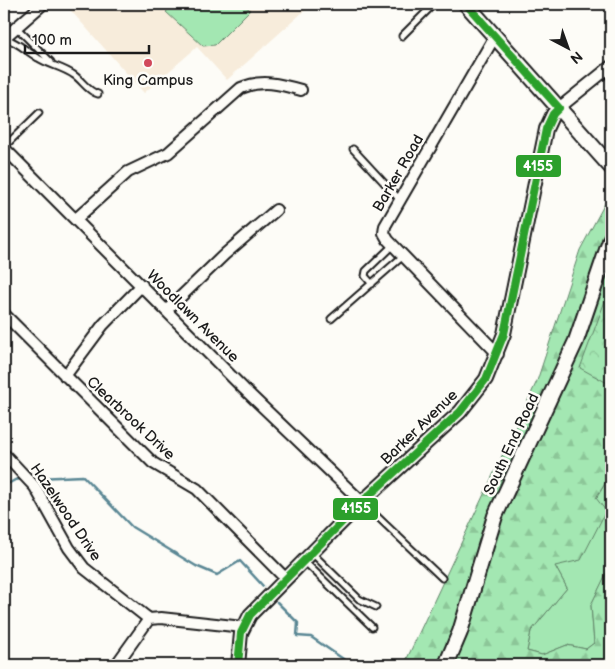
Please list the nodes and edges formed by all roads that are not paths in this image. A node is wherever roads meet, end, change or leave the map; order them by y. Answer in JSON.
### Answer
{"nodes":[{"id":1,"x":43,"y":4,"type":"edge"},
{"id":2,"x":434,"y":4,"type":"edge"},
{"id":3,"x":466,"y":4,"type":"edge"},
{"id":4,"x":16,"y":27,"type":"junction"},
{"id":5,"x":402,"y":36,"type":"dead end"},
{"id":6,"x":495,"y":36,"type":"junction"},
{"id":7,"x":4,"y":38,"type":"edge"},
{"id":8,"x":52,"y":63,"type":"junction"},
{"id":9,"x":611,"y":66,"type":"edge"},
{"id":10,"x":301,"y":90,"type":"dead end"},
{"id":11,"x":98,"y":94,"type":"dead end"},
{"id":12,"x":559,"y":108,"type":"junction"},
{"id":13,"x":39,"y":113,"type":"dead end"},
{"id":14,"x":4,"y":148,"type":"edge"},
{"id":15,"x":353,"y":149,"type":"dead end"},
{"id":16,"x":611,"y":167,"type":"edge"},
{"id":17,"x":400,"y":200,"type":"junction"},
{"id":18,"x":276,"y":210,"type":"dead end"},
{"id":19,"x":76,"y":219,"type":"junction"},
{"id":20,"x":611,"y":238,"type":"edge"},
{"id":21,"x":393,"y":245,"type":"junction"},
{"id":22,"x":404,"y":256,"type":"junction"},
{"id":23,"x":372,"y":284,"type":"junction"},
{"id":24,"x":142,"y":285,"type":"junction"},
{"id":25,"x":167,"y":310,"type":"junction"},
{"id":26,"x":4,"y":314,"type":"edge"},
{"id":27,"x":331,"y":318,"type":"dead end"},
{"id":28,"x":498,"y":354,"type":"junction"},
{"id":29,"x":65,"y":376,"type":"junction"},
{"id":30,"x":4,"y":454,"type":"edge"},
{"id":31,"x":362,"y":502,"type":"junction"},
{"id":32,"x":307,"y":557,"type":"junction"},
{"id":33,"x":286,"y":578,"type":"junction"},
{"id":34,"x":442,"y":578,"type":"dead end"},
{"id":35,"x":376,"y":607,"type":"dead end"},
{"id":36,"x":149,"y":619,"type":"junction"},
{"id":37,"x":243,"y":627,"type":"junction"},
{"id":38,"x":372,"y":627,"type":"dead end"},
{"id":39,"x":116,"y":665,"type":"edge"},
{"id":40,"x":238,"y":665,"type":"edge"},
{"id":41,"x":446,"y":665,"type":"edge"}],
"edges":[{"from":1,"to":4,"type":"street"},
{"from":2,"to":5,"type":"lane"},
{"from":3,"to":6,"type":"main road"},
{"from":4,"to":7,"type":"street"},
{"from":4,"to":8,"type":"lane"},
{"from":6,"to":12,"type":"main road"},
{"from":6,"to":17,"type":"street","name":"Barker Road"},
{"from":7,"to":8,"type":"lane"},
{"from":8,"to":11,"type":"lane"},
{"from":9,"to":12,"type":"street"},
{"from":10,"to":19,"type":"street"},
{"from":12,"to":16,"type":"main road"},
{"from":12,"to":28,"type":"street","name":"Barker Avenue"},
{"from":13,"to":14,"type":"lane"},
{"from":14,"to":19,"type":"street","name":"Woodlawn Avenue"},
{"from":15,"to":17,"type":"lane"},
{"from":17,"to":21,"type":"street","name":"Barker Road"},
{"from":18,"to":25,"type":"street"},
{"from":19,"to":24,"type":"street","name":"Woodlawn Avenue"},
{"from":20,"to":41,"type":"main road","name":"South End Road"},
{"from":21,"to":22,"type":"street","name":"Barker Road"},
{"from":21,"to":23,"type":"lane"},
{"from":22,"to":23,"type":"lane"},
{"from":22,"to":28,"type":"street","name":"Barker Road"},
{"from":23,"to":27,"type":"lane"},
{"from":24,"to":25,"type":"street","name":"Woodlawn Avenue"},
{"from":24,"to":29,"type":"street"},
{"from":25,"to":31,"type":"street","name":"Woodlawn Avenue"},
{"from":26,"to":29,"type":"street","name":"Clearbrook Drive"},
{"from":28,"to":31,"type":"street","name":"Barker Avenue"},
{"from":29,"to":33,"type":"street","name":"Clearbrook Drive"},
{"from":30,"to":36,"type":"street","name":"Hazelwood Drive"},
{"from":31,"to":32,"type":"street","name":"Barker Avenue"},
{"from":31,"to":34,"type":"lane"},
{"from":32,"to":33,"type":"street","name":"Barker Avenue"},
{"from":32,"to":35,"type":"lane"},
{"from":32,"to":38,"type":"lane"},
{"from":33,"to":37,"type":"street","name":"Barker Avenue"},
{"from":36,"to":37,"type":"street"},
{"from":36,"to":39,"type":"street"},
{"from":37,"to":40,"type":"street","name":"Barker Avenue"}]}
